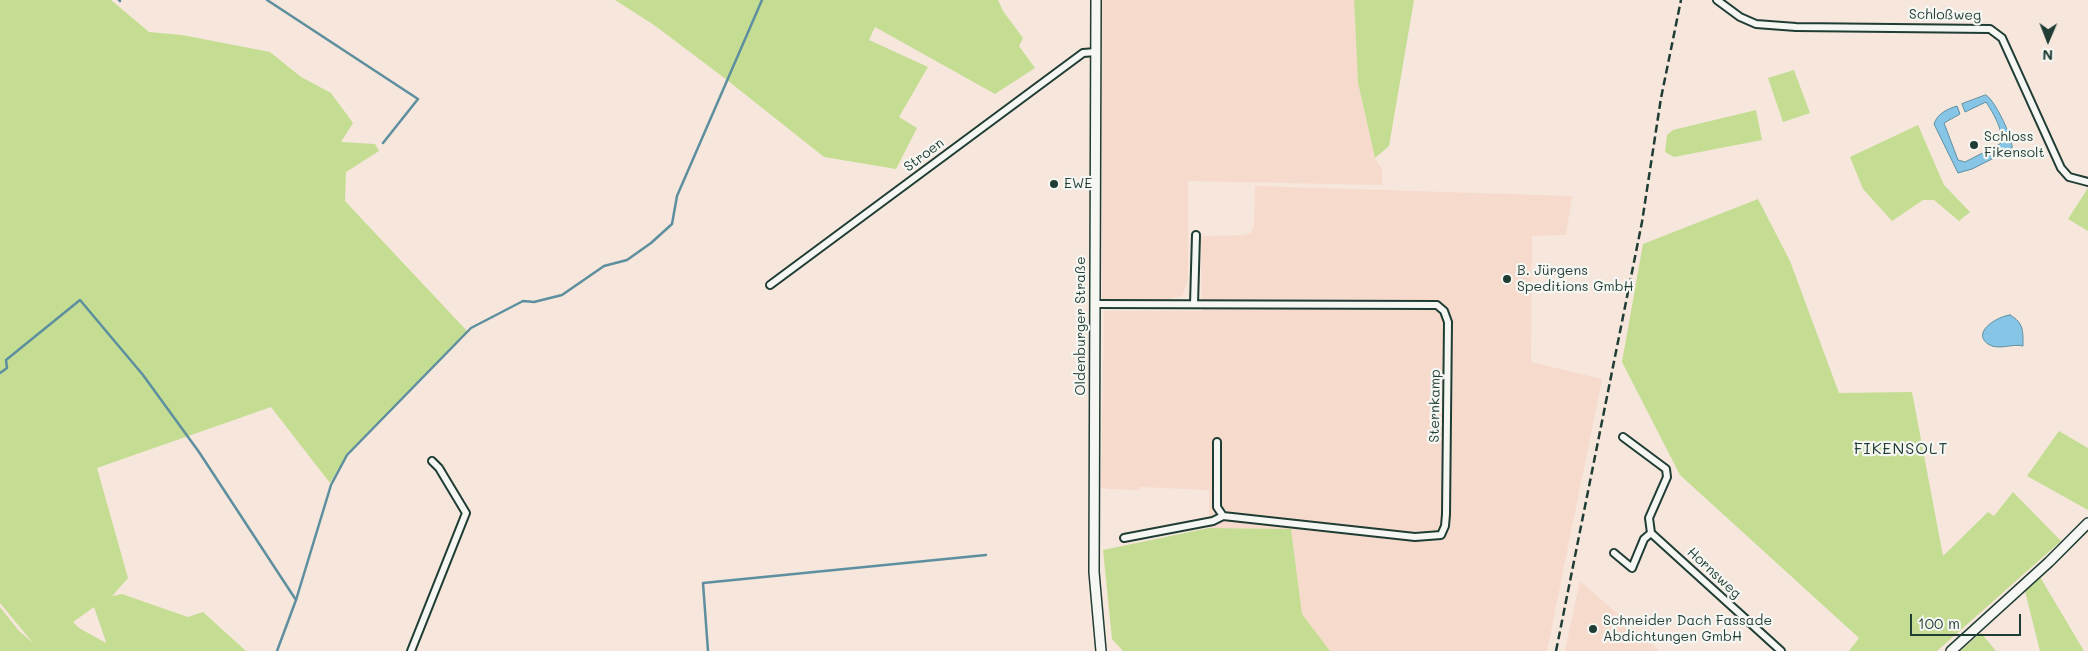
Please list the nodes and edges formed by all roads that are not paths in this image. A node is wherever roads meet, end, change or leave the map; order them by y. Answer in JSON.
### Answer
{"nodes":[{"id":1,"x":1096,"y":0,"type":"edge"},
{"id":2,"x":1717,"y":0,"type":"edge"},
{"id":3,"x":1096,"y":52,"type":"junction"},
{"id":4,"x":2088,"y":182,"type":"edge"},
{"id":5,"x":1196,"y":235,"type":"dead end"},
{"id":6,"x":770,"y":285,"type":"dead end"},
{"id":7,"x":1094,"y":304,"type":"junction"},
{"id":8,"x":1194,"y":304,"type":"junction"},
{"id":9,"x":1623,"y":437,"type":"dead end"},
{"id":10,"x":1217,"y":442,"type":"dead end"},
{"id":11,"x":432,"y":461,"type":"dead end"},
{"id":12,"x":1223,"y":516,"type":"junction"},
{"id":13,"x":2088,"y":523,"type":"edge"},
{"id":14,"x":1651,"y":532,"type":"junction"},
{"id":15,"x":1124,"y":538,"type":"dead end"},
{"id":16,"x":1614,"y":552,"type":"dead end"},
{"id":17,"x":411,"y":651,"type":"edge"},
{"id":18,"x":1101,"y":651,"type":"edge"},
{"id":19,"x":1781,"y":651,"type":"edge"},
{"id":20,"x":1951,"y":651,"type":"edge"}],
"edges":[{"from":1,"to":3,"type":"main road","name":"Oldenburger Straße"},
{"from":2,"to":4,"type":"street","name":"Schloßweg"},
{"from":3,"to":6,"type":"street","name":"Stroen"},
{"from":3,"to":7,"type":"main road","name":"Oldenburger Straße"},
{"from":5,"to":8,"type":"street"},
{"from":7,"to":8,"type":"street","name":"Sternkamp"},
{"from":7,"to":18,"type":"main road","name":"Oldenburger Straße"},
{"from":8,"to":12,"type":"street","name":"Sternkamp"},
{"from":9,"to":14,"type":"street"},
{"from":10,"to":12,"type":"street"},
{"from":11,"to":17,"type":"street"},
{"from":12,"to":15,"type":"street","name":"Sternkamp"},
{"from":13,"to":20,"type":"main road"},
{"from":14,"to":16,"type":"street"},
{"from":14,"to":19,"type":"street","name":"Hornsweg"}]}
